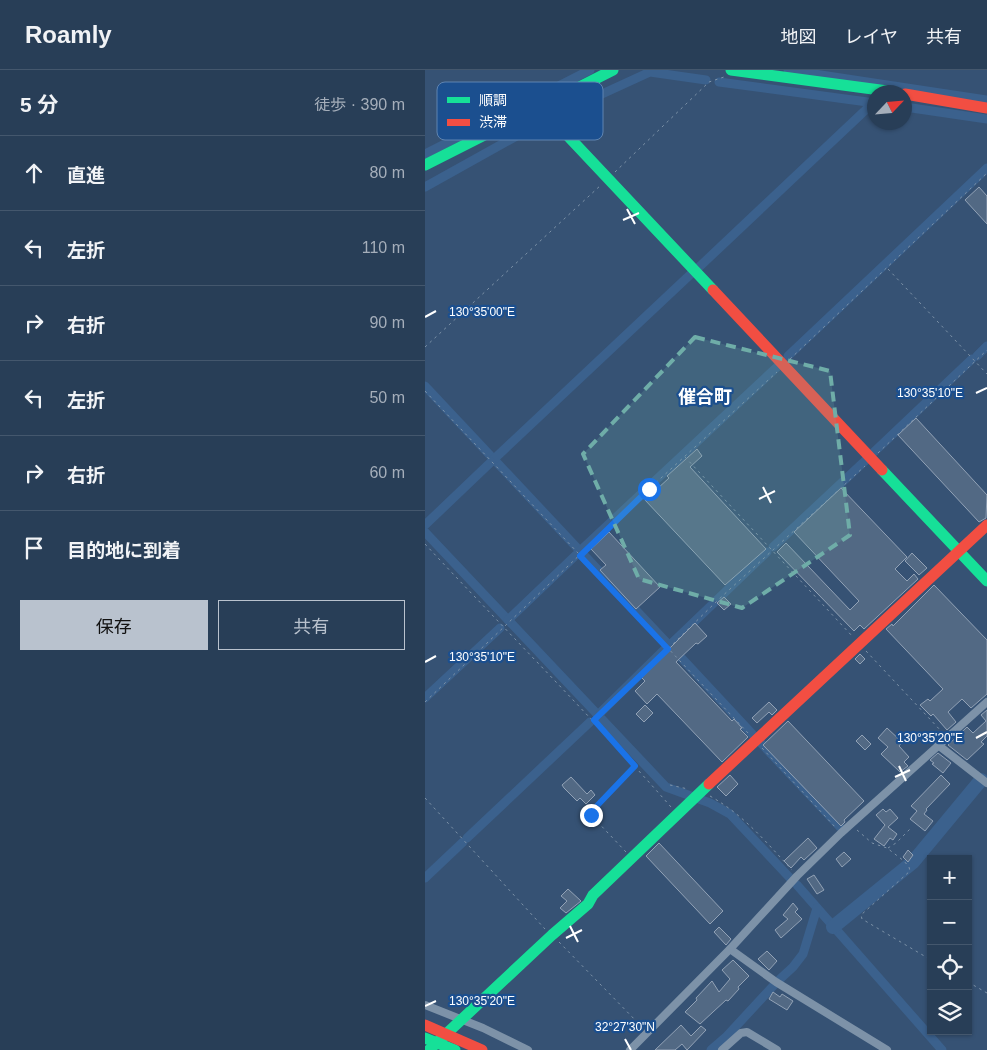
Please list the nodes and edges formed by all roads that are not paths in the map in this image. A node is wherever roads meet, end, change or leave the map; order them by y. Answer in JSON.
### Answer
{"nodes":[{"id":1,"x":613,"y":70,"type":"edge"},
{"id":2,"x":728,"y":73,"type":"edge"},
{"id":3,"x":589,"y":82,"type":"edge"},
{"id":4,"x":867,"y":89,"type":"edge"},
{"id":5,"x":912,"y":95,"type":"edge"},
{"id":6,"x":987,"y":108,"type":"edge"},
{"id":7,"x":474,"y":140,"type":"edge"},
{"id":8,"x":571,"y":140,"type":"edge"},
{"id":9,"x":425,"y":165,"type":"edge"},
{"id":10,"x":987,"y":525,"type":"edge"},
{"id":11,"x":959,"y":552,"type":"junction"},
{"id":12,"x":987,"y":581,"type":"edge"},
{"id":13,"x":987,"y":702,"type":"edge"},
{"id":14,"x":939,"y":745,"type":"junction"},
{"id":15,"x":987,"y":783,"type":"edge"},
{"id":16,"x":731,"y":949,"type":"junction"},
{"id":17,"x":425,"y":1004,"type":"edge"},
{"id":18,"x":462,"y":1019,"type":"junction"},
{"id":19,"x":425,"y":1026,"type":"edge"},
{"id":20,"x":425,"y":1038,"type":"edge"},
{"id":21,"x":433,"y":1046,"type":"edge"},
{"id":22,"x":455,"y":1050,"type":"edge"},
{"id":23,"x":482,"y":1050,"type":"edge"},
{"id":24,"x":528,"y":1050,"type":"edge"},
{"id":25,"x":630,"y":1050,"type":"edge"},
{"id":26,"x":722,"y":1050,"type":"edge"},
{"id":27,"x":777,"y":1050,"type":"edge"},
{"id":28,"x":887,"y":1050,"type":"edge"}],
"edges":[{"from":1,"to":3,"type":"main road"},
{"from":2,"to":4,"type":"main road"},
{"from":5,"to":6,"type":"main road"},
{"from":7,"to":9,"type":"main road"},
{"from":8,"to":11,"type":"main road"},
{"from":10,"to":11,"type":"main road"},
{"from":11,"to":12,"type":"main road"},
{"from":11,"to":18,"type":"main road"},
{"from":13,"to":14,"type":"street"},
{"from":14,"to":15,"type":"street"},
{"from":14,"to":16,"type":"street"},
{"from":16,"to":25,"type":"street"},
{"from":16,"to":28,"type":"street"},
{"from":17,"to":18,"type":"street"},
{"from":18,"to":21,"type":"main road"},
{"from":18,"to":24,"type":"street"},
{"from":19,"to":23,"type":"main road","bridge":true},
{"from":20,"to":21,"type":"main road"},
{"from":21,"to":22,"type":"main road"},
{"from":26,"to":27,"type":"street"}]}
